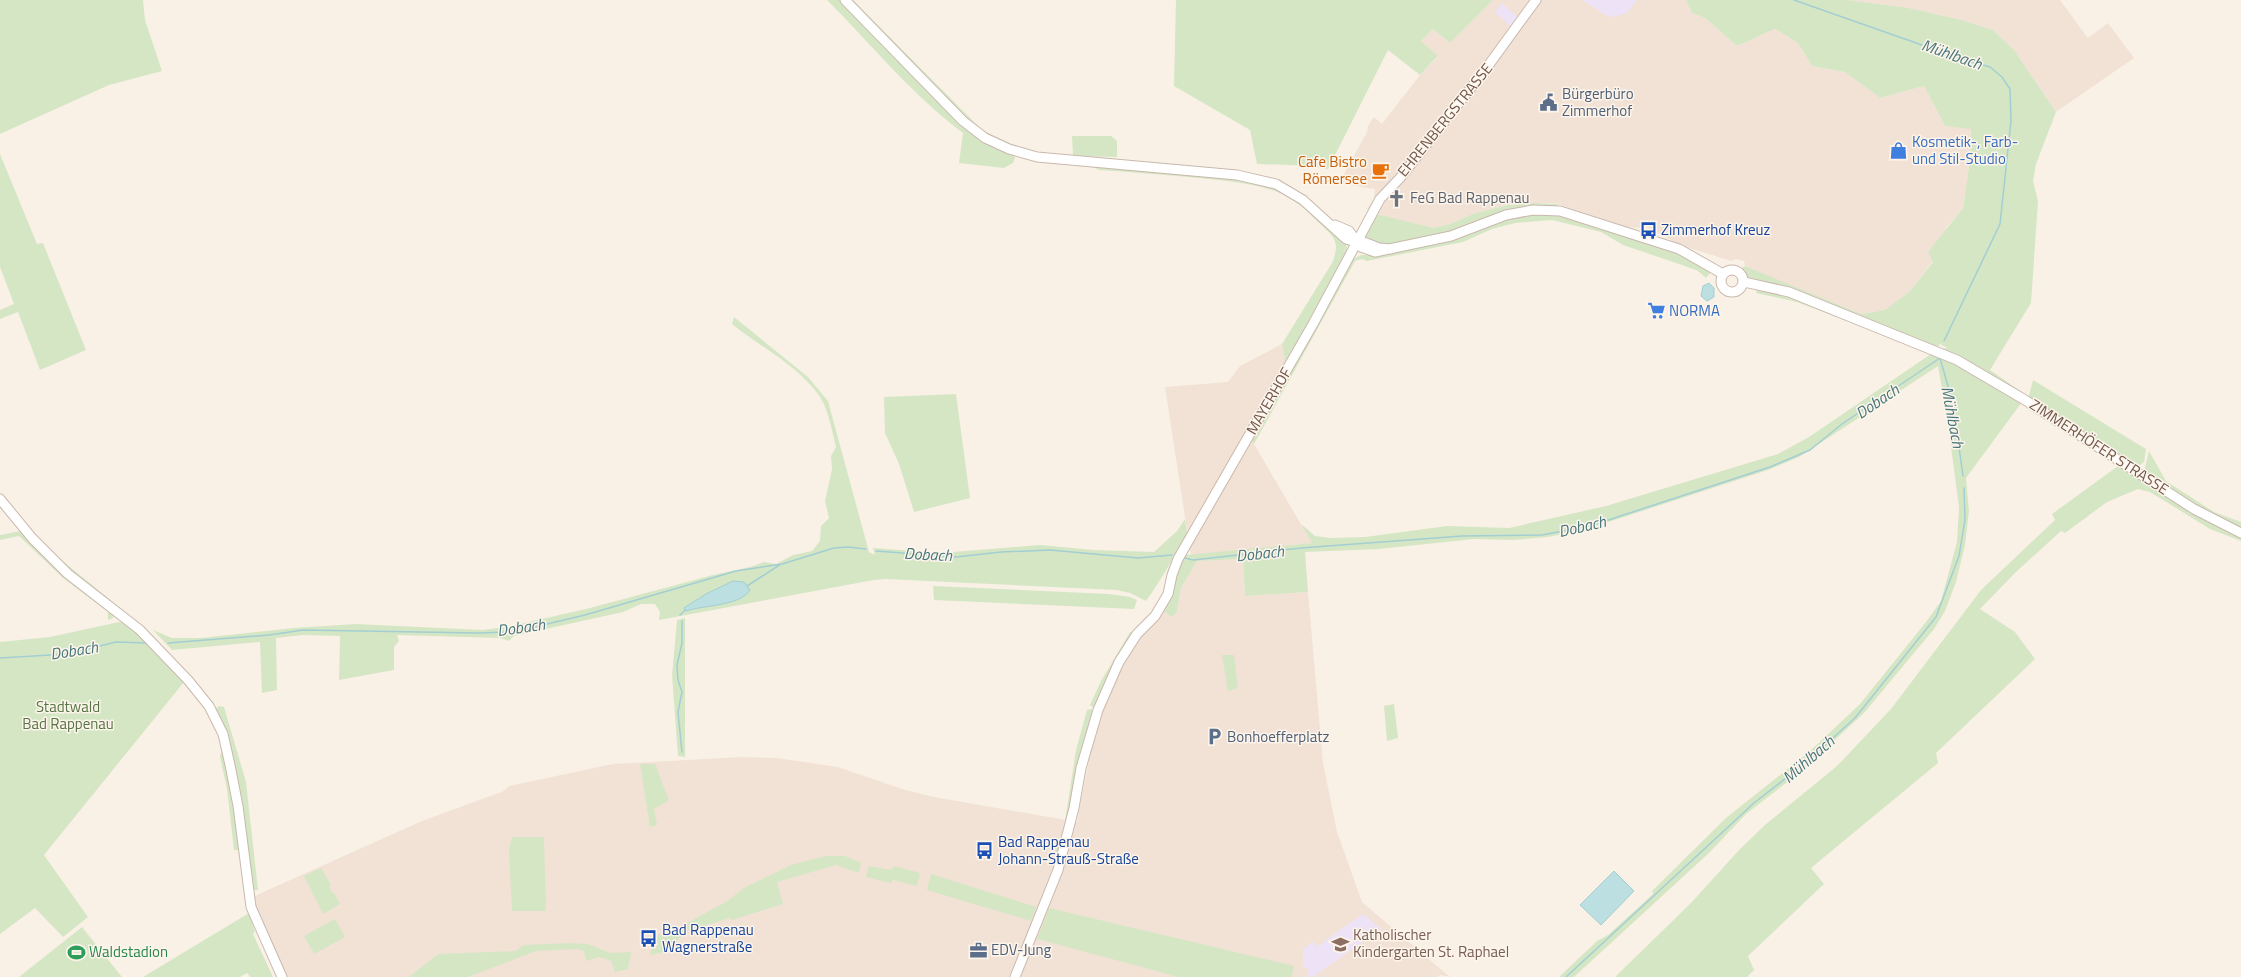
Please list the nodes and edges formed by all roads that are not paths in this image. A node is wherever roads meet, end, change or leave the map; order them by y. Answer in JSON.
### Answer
{"nodes":[{"id":1,"x":845,"y":0,"type":"edge"},
{"id":2,"x":1536,"y":0,"type":"edge"},
{"id":3,"x":1356,"y":242,"type":"junction"},
{"id":4,"x":1723,"y":274,"type":"junction"},
{"id":5,"x":1744,"y":282,"type":"junction"},
{"id":6,"x":0,"y":499,"type":"edge"},
{"id":7,"x":2241,"y":533,"type":"edge"},
{"id":8,"x":282,"y":977,"type":"edge"},
{"id":9,"x":1015,"y":977,"type":"edge"}],
"edges":[{"from":1,"to":3,"type":"street"},
{"from":2,"to":3,"type":"street","name":"EHRENBERGSTRASSE"},
{"from":3,"to":4,"type":"street"},
{"from":3,"to":9,"type":"street","name":"MAYERHOF"},
{"from":4,"to":5,"type":"street"},
{"from":4,"to":5,"type":"street"},
{"from":5,"to":7,"type":"street","name":"ZIMMERHÖFER STRASSE"},
{"from":6,"to":8,"type":"street"}]}
